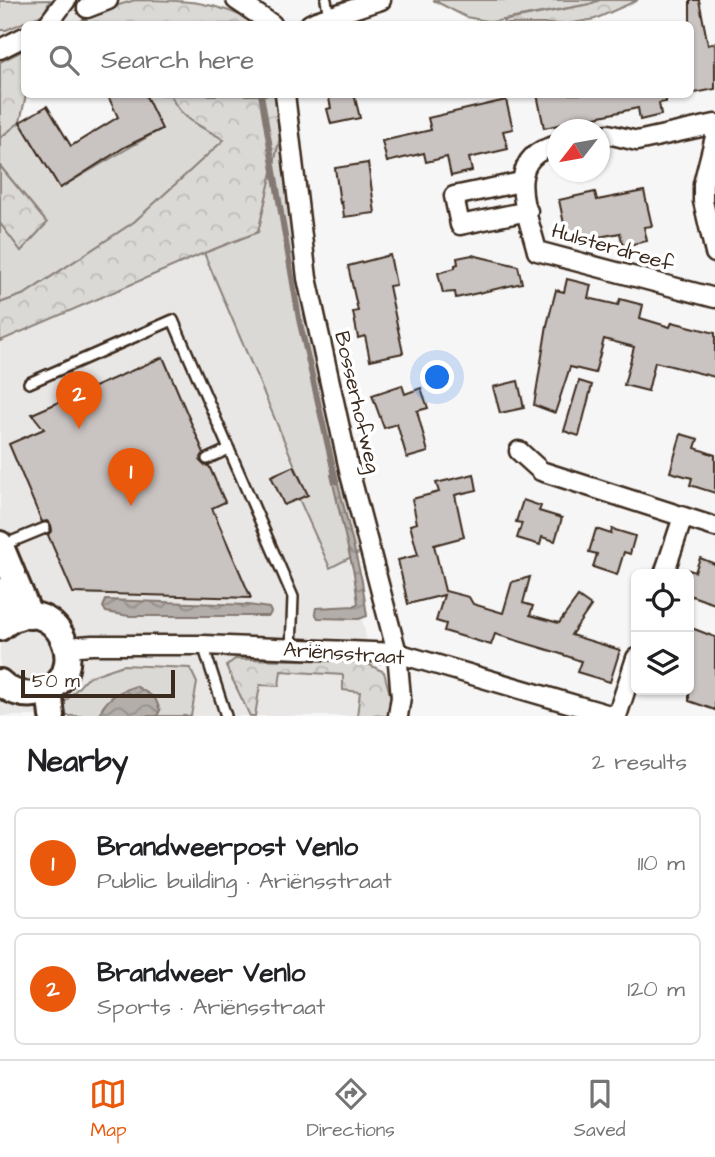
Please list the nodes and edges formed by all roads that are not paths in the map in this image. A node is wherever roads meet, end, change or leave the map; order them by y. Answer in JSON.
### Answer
{"nodes":[{"id":1,"x":66,"y":0,"type":"edge"},
{"id":2,"x":107,"y":0,"type":"edge"},
{"id":3,"x":236,"y":0,"type":"edge"},
{"id":4,"x":381,"y":0,"type":"edge"},
{"id":5,"x":87,"y":8,"type":"dead end"},
{"id":6,"x":327,"y":8,"type":"edge"},
{"id":7,"x":50,"y":21,"type":"edge"},
{"id":8,"x":268,"y":21,"type":"edge"},
{"id":9,"x":313,"y":21,"type":"edge"},
{"id":10,"x":21,"y":38,"type":"edge"},
{"id":11,"x":0,"y":49,"type":"edge"},
{"id":12,"x":285,"y":98,"type":"edge"},
{"id":13,"x":715,"y":124,"type":"edge"},
{"id":14,"x":610,"y":134,"type":"edge"},
{"id":15,"x":715,"y":137,"type":"edge"},
{"id":16,"x":547,"y":147,"type":"edge"},
{"id":17,"x":521,"y":182,"type":"junction"},
{"id":18,"x":527,"y":211,"type":"junction"},
{"id":19,"x":715,"y":253,"type":"edge"},
{"id":20,"x":715,"y":298,"type":"edge"},
{"id":21,"x":29,"y":383,"type":"dead end"},
{"id":22,"x":229,"y":449,"type":"junction"},
{"id":23,"x":519,"y":451,"type":"dead end"},
{"id":24,"x":207,"y":459,"type":"dead end"},
{"id":25,"x":683,"y":517,"type":"junction"},
{"id":26,"x":715,"y":527,"type":"edge"},
{"id":27,"x":45,"y":528,"type":"dead end"},
{"id":28,"x":0,"y":546,"type":"edge"},
{"id":29,"x":666,"y":569,"type":"edge"},
{"id":30,"x":0,"y":591,"type":"edge"},
{"id":31,"x":13,"y":621,"type":"edge"},
{"id":32,"x":203,"y":645,"type":"junction"},
{"id":33,"x":67,"y":647,"type":"junction"},
{"id":34,"x":291,"y":649,"type":"junction"},
{"id":35,"x":397,"y":653,"type":"junction"},
{"id":36,"x":631,"y":672,"type":"edge"},
{"id":37,"x":0,"y":682,"type":"edge"},
{"id":38,"x":37,"y":700,"type":"edge"},
{"id":39,"x":52,"y":716,"type":"edge"},
{"id":40,"x":226,"y":716,"type":"edge"},
{"id":41,"x":398,"y":716,"type":"edge"},
{"id":42,"x":615,"y":716,"type":"edge"}],
"edges":[{"from":1,"to":7,"type":"street"},
{"from":2,"to":5,"type":"street"},
{"from":3,"to":8,"type":"street"},
{"from":4,"to":6,"type":"street"},
{"from":6,"to":9,"type":"street"},
{"from":10,"to":11,"type":"street"},
{"from":12,"to":35,"type":"street","name":"Bosserhofweg"},
{"from":13,"to":14,"type":"street"},
{"from":15,"to":19,"type":"street"},
{"from":16,"to":17,"type":"street"},
{"from":17,"to":18,"type":"street","name":"Hulsterdreef"},
{"from":17,"to":18,"type":"street","name":"Hulsterdreef"},
{"from":18,"to":20,"type":"street","name":"Hulsterdreef"},
{"from":21,"to":22,"type":"lane"},
{"from":22,"to":24,"type":"lane"},
{"from":22,"to":34,"type":"lane"},
{"from":23,"to":25,"type":"street"},
{"from":25,"to":26,"type":"street"},
{"from":25,"to":29,"type":"street"},
{"from":27,"to":28,"type":"lane"},
{"from":28,"to":31,"type":"main road"},
{"from":30,"to":31,"type":"main road"},
{"from":31,"to":33,"type":"main road"},
{"from":32,"to":33,"type":"street","name":"Ariënsstraat"},
{"from":32,"to":34,"type":"street","name":"Ariënsstraat"},
{"from":32,"to":40,"type":"lane"},
{"from":33,"to":38,"type":"main road"},
{"from":34,"to":35,"type":"street","name":"Ariënsstraat"},
{"from":35,"to":41,"type":"street","name":"Bosserhofweg"},
{"from":35,"to":42,"type":"street","name":"Ariënsstraat"},
{"from":36,"to":42,"type":"street"},
{"from":37,"to":38,"type":"main road"},
{"from":38,"to":39,"type":"main road"}]}
